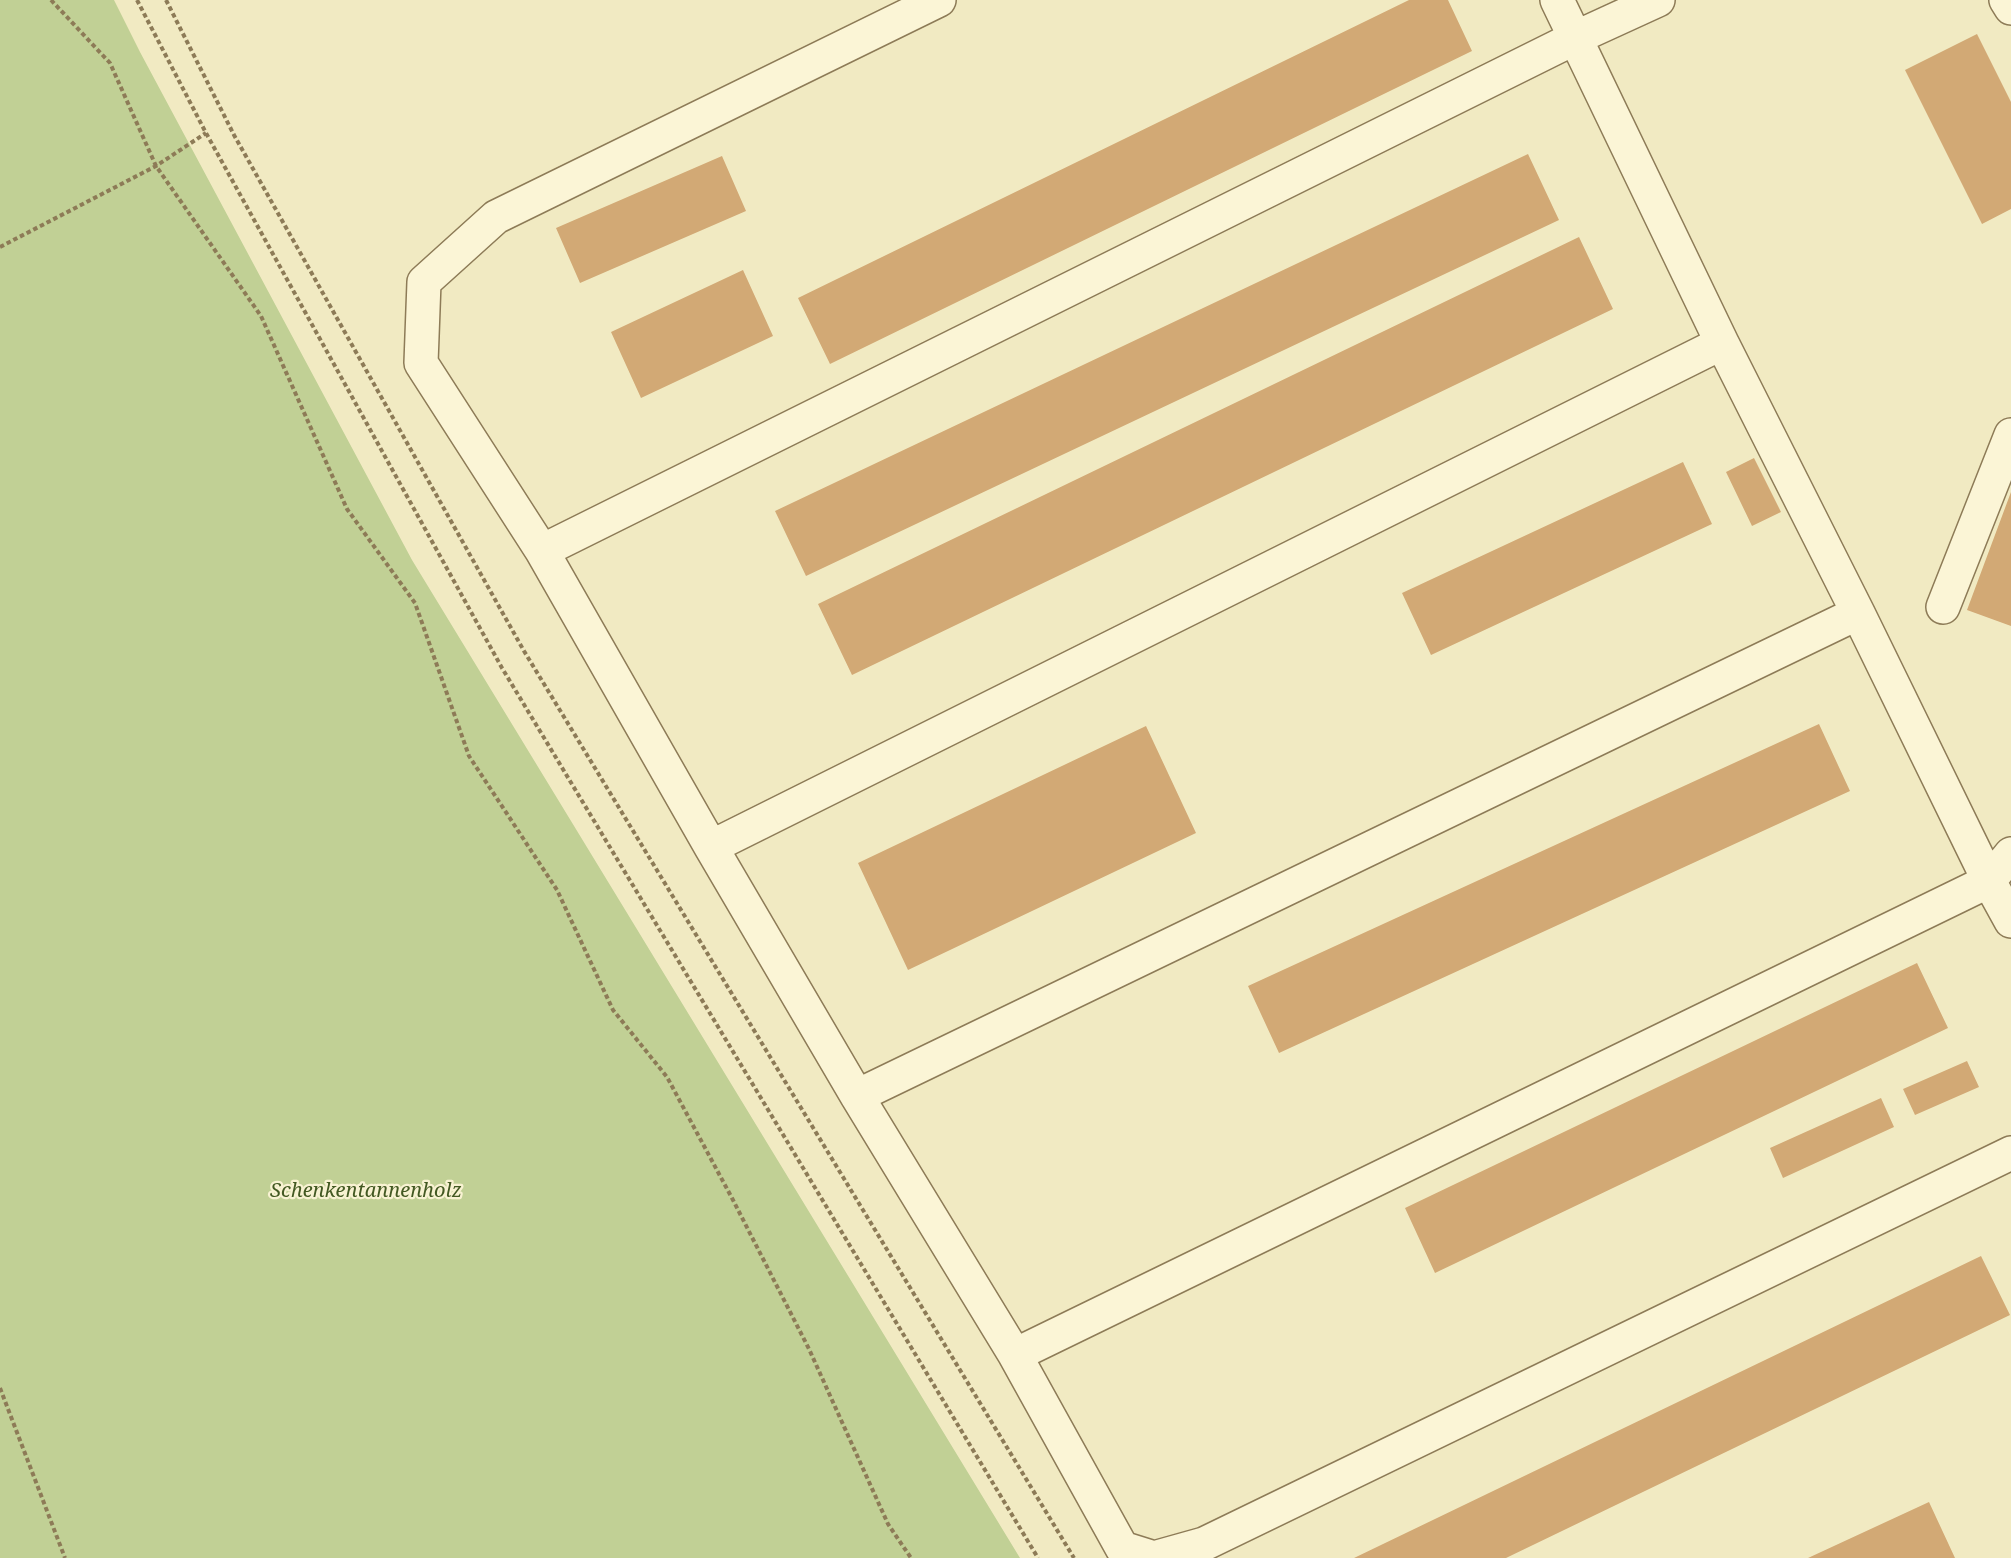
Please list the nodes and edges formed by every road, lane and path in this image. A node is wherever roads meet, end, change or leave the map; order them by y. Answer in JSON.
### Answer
{"nodes":[{"id":1,"x":51,"y":0,"type":"edge"},
{"id":2,"x":137,"y":0,"type":"edge"},
{"id":3,"x":166,"y":0,"type":"edge"},
{"id":4,"x":939,"y":0,"type":"edge"},
{"id":5,"x":1557,"y":0,"type":"edge"},
{"id":6,"x":1658,"y":0,"type":"edge"},
{"id":7,"x":2007,"y":0,"type":"edge"},
{"id":8,"x":2011,"y":8,"type":"edge"},
{"id":9,"x":1575,"y":38,"type":"junction"},
{"id":10,"x":207,"y":133,"type":"junction"},
{"id":11,"x":156,"y":166,"type":"junction"},
{"id":12,"x":0,"y":247,"type":"edge"},
{"id":13,"x":1722,"y":342,"type":"junction"},
{"id":14,"x":2011,"y":435,"type":"edge"},
{"id":15,"x":542,"y":551,"type":"junction"},
{"id":16,"x":1943,"y":607,"type":"dead end"},
{"id":17,"x":1858,"y":613,"type":"junction"},
{"id":18,"x":711,"y":847,"type":"junction"},
{"id":19,"x":2011,"y":854,"type":"edge"},
{"id":20,"x":1989,"y":881,"type":"junction"},
{"id":21,"x":2011,"y":921,"type":"edge"},
{"id":22,"x":857,"y":1096,"type":"junction"},
{"id":23,"x":2011,"y":1153,"type":"edge"},
{"id":24,"x":1015,"y":1355,"type":"junction"},
{"id":25,"x":0,"y":1388,"type":"edge"},
{"id":26,"x":65,"y":1558,"type":"edge"},
{"id":27,"x":911,"y":1558,"type":"edge"},
{"id":28,"x":1038,"y":1558,"type":"edge"},
{"id":29,"x":1074,"y":1558,"type":"edge"}],
"edges":[{"from":1,"to":11,"type":"path"},
{"from":2,"to":10,"type":"path"},
{"from":3,"to":29,"type":"path"},
{"from":4,"to":15,"type":"lane"},
{"from":5,"to":9,"type":"lane"},
{"from":6,"to":9,"type":"lane"},
{"from":7,"to":8,"type":"lane"},
{"from":9,"to":13,"type":"lane"},
{"from":9,"to":15,"type":"lane"},
{"from":10,"to":11,"type":"path"},
{"from":10,"to":28,"type":"path"},
{"from":11,"to":12,"type":"path"},
{"from":11,"to":27,"type":"path"},
{"from":13,"to":17,"type":"lane"},
{"from":13,"to":18,"type":"lane"},
{"from":14,"to":16,"type":"lane"},
{"from":15,"to":18,"type":"lane"},
{"from":17,"to":20,"type":"lane"},
{"from":17,"to":22,"type":"lane"},
{"from":18,"to":22,"type":"lane"},
{"from":19,"to":20,"type":"lane"},
{"from":20,"to":21,"type":"lane"},
{"from":20,"to":24,"type":"lane"},
{"from":22,"to":24,"type":"lane"},
{"from":23,"to":24,"type":"lane"},
{"from":25,"to":26,"type":"path"}]}
